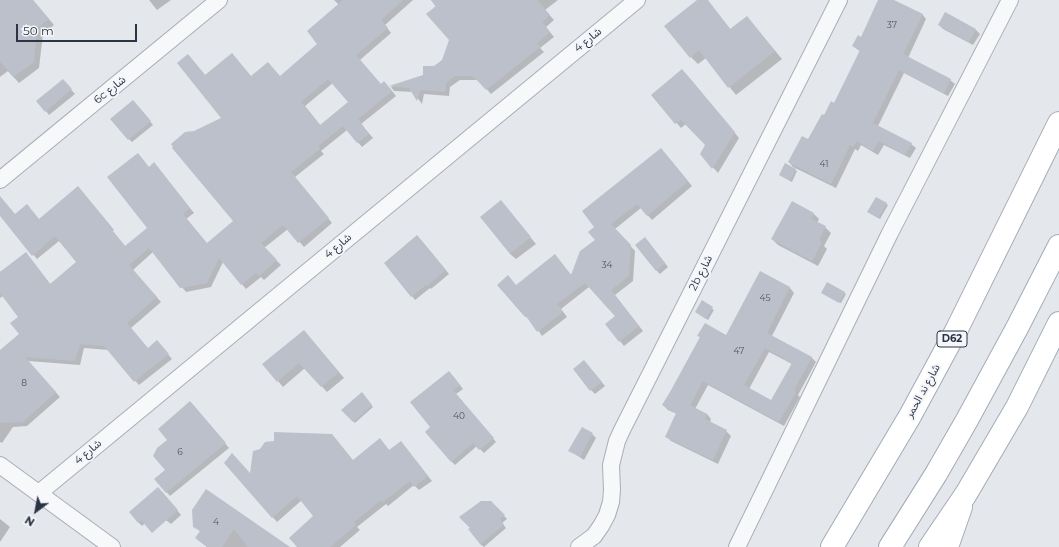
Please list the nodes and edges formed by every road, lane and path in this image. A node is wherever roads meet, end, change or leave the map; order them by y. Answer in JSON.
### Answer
{"nodes":[{"id":1,"x":220,"y":0,"type":"edge"},
{"id":2,"x":637,"y":0,"type":"edge"},
{"id":3,"x":840,"y":0,"type":"edge"},
{"id":4,"x":1010,"y":0,"type":"edge"},
{"id":5,"x":1059,"y":123,"type":"edge"},
{"id":6,"x":0,"y":180,"type":"edge"},
{"id":7,"x":1059,"y":246,"type":"edge"},
{"id":8,"x":1059,"y":323,"type":"edge"},
{"id":9,"x":0,"y":465,"type":"edge"},
{"id":10,"x":39,"y":493,"type":"junction"},
{"id":11,"x":966,"y":494,"type":"junction"},
{"id":12,"x":112,"y":547,"type":"edge"},
{"id":13,"x":579,"y":547,"type":"edge"},
{"id":14,"x":737,"y":547,"type":"edge"},
{"id":15,"x":832,"y":547,"type":"edge"},
{"id":16,"x":890,"y":547,"type":"edge"},
{"id":17,"x":930,"y":547,"type":"edge"},
{"id":18,"x":947,"y":547,"type":"edge"}],
"edges":[{"from":1,"to":6,"type":"street","name":"6c شارع"},
{"from":2,"to":10,"type":"street","name":"شارع 4"},
{"from":3,"to":13,"type":"street","name":"2b شارع"},
{"from":4,"to":14,"type":"street"},
{"from":5,"to":15,"type":"main road","name":"شارع ند الحمر","number":"D62"},
{"from":7,"to":16,"type":"main road"},
{"from":8,"to":11,"type":"main road"},
{"from":9,"to":10,"type":"street"},
{"from":10,"to":12,"type":"street"},
{"from":11,"to":17,"type":"main road"},
{"from":11,"to":18,"type":"main road"}]}
